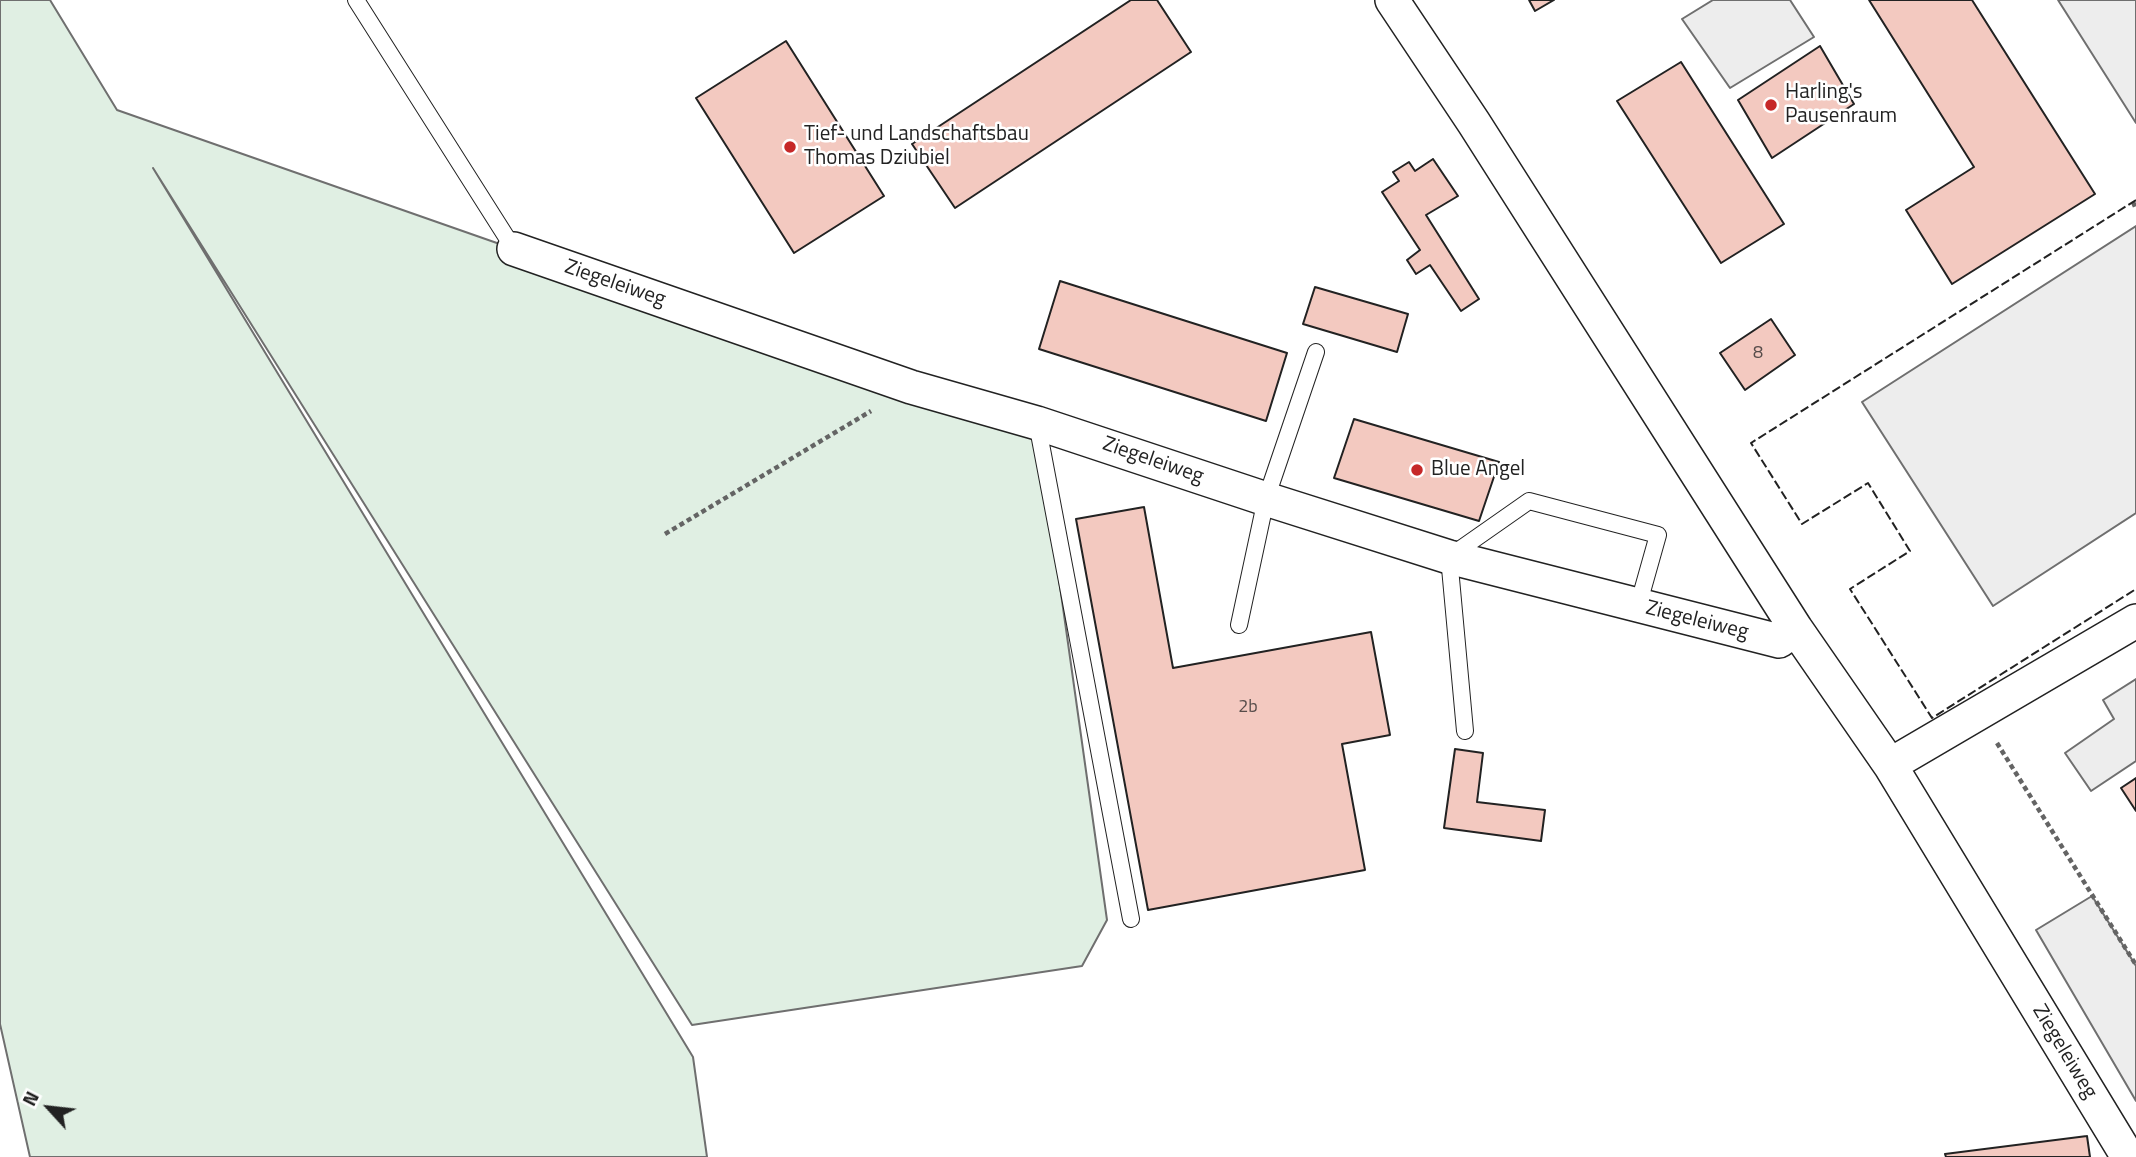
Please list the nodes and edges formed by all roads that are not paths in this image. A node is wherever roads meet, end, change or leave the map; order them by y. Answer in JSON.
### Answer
{"nodes":[{"id":1,"x":356,"y":0,"type":"edge"},
{"id":2,"x":1392,"y":0,"type":"edge"},
{"id":3,"x":514,"y":249,"type":"joint"},
{"id":4,"x":1316,"y":352,"type":"dead end"},
{"id":5,"x":1037,"y":423,"type":"junction"},
{"id":6,"x":1266,"y":499,"type":"junction"},
{"id":7,"x":1449,"y":557,"type":"junction"},
{"id":8,"x":1639,"y":606,"type":"junction"},
{"id":9,"x":2136,"y":621,"type":"edge"},
{"id":10,"x":1239,"y":625,"type":"dead end"},
{"id":11,"x":1796,"y":628,"type":"junction"},
{"id":12,"x":1465,"y":730,"type":"dead end"},
{"id":13,"x":1890,"y":765,"type":"junction"},
{"id":14,"x":1131,"y":919,"type":"dead end"},
{"id":15,"x":2128,"y":1157,"type":"edge"}],
"edges":[{"from":1,"to":3,"type":"lane"},
{"from":2,"to":11,"type":"street","name":"Ziegeleiweg"},
{"from":3,"to":5,"type":"street","name":"Ziegeleiweg"},
{"from":4,"to":6,"type":"lane"},
{"from":5,"to":6,"type":"street","name":"Ziegeleiweg"},
{"from":5,"to":14,"type":"lane"},
{"from":6,"to":7,"type":"street","name":"Ziegeleiweg"},
{"from":6,"to":10,"type":"lane"},
{"from":7,"to":8,"type":"street","name":"Ziegeleiweg"},
{"from":7,"to":8,"type":"lane"},
{"from":7,"to":12,"type":"lane"},
{"from":8,"to":11,"type":"street","name":"Ziegeleiweg"},
{"from":9,"to":13,"type":"street"},
{"from":11,"to":13,"type":"street","name":"Ziegeleiweg"},
{"from":13,"to":15,"type":"street","name":"Ziegeleiweg"}]}
